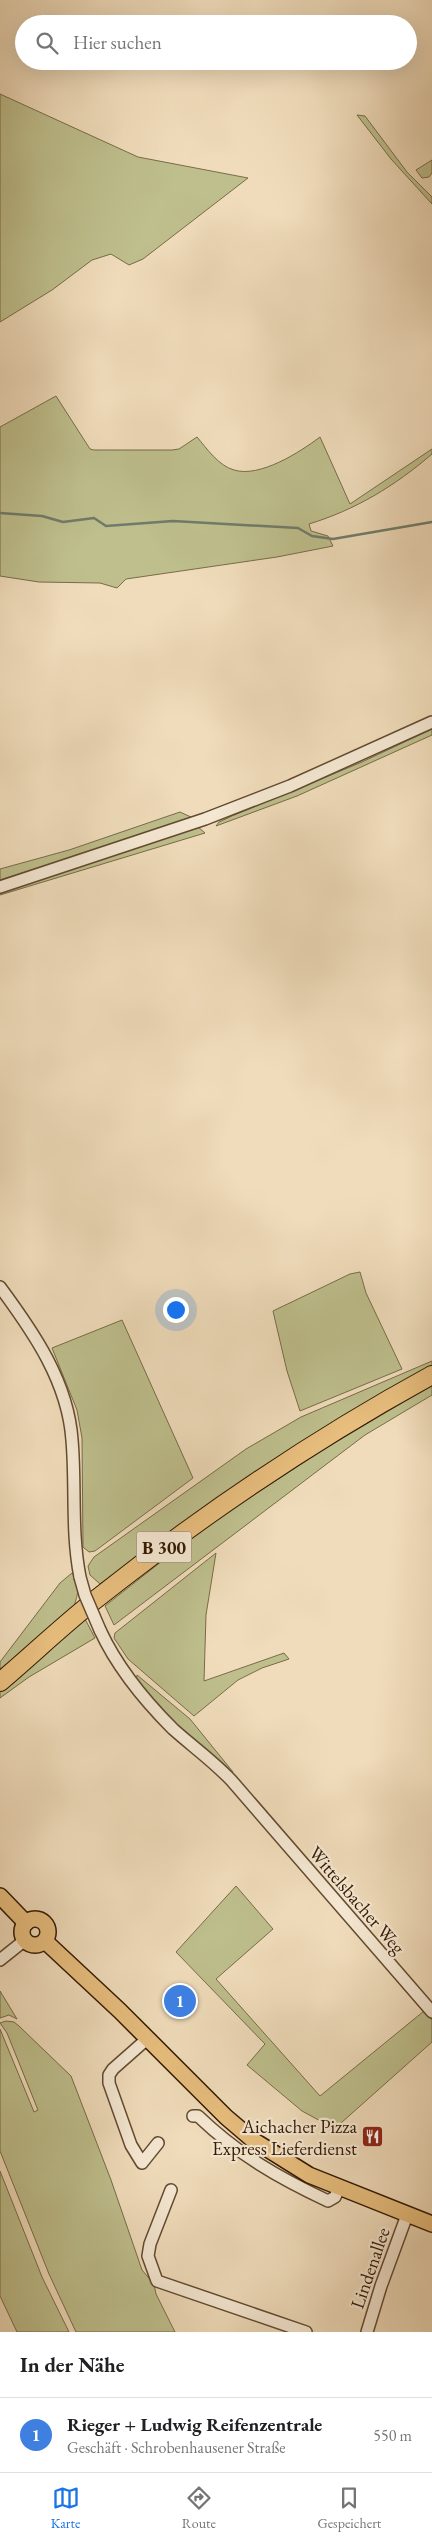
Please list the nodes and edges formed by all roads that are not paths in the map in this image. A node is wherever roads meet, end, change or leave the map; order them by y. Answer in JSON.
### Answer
{"nodes":[{"id":1,"x":432,"y":722,"type":"edge"},
{"id":2,"x":0,"y":887,"type":"edge"},
{"id":3,"x":0,"y":1287,"type":"edge"},
{"id":4,"x":432,"y":1375,"type":"edge"},
{"id":5,"x":0,"y":1682,"type":"edge"},
{"id":6,"x":0,"y":1896,"type":"edge"},
{"id":7,"x":26,"y":1923,"type":"junction"},
{"id":8,"x":25,"y":1940,"type":"junction"},
{"id":9,"x":45,"y":1941,"type":"junction"},
{"id":10,"x":0,"y":1960,"type":"edge"},
{"id":11,"x":432,"y":2012,"type":"edge"},
{"id":12,"x":147,"y":2039,"type":"junction"},
{"id":13,"x":193,"y":2116,"type":"dead end"},
{"id":14,"x":226,"y":2117,"type":"junction"},
{"id":15,"x":213,"y":2130,"type":"junction"},
{"id":16,"x":158,"y":2143,"type":"dead end"},
{"id":17,"x":339,"y":2188,"type":"junction"},
{"id":18,"x":170,"y":2190,"type":"dead end"},
{"id":19,"x":407,"y":2215,"type":"junction"},
{"id":20,"x":432,"y":2224,"type":"edge"},
{"id":21,"x":306,"y":2332,"type":"edge"},
{"id":22,"x":367,"y":2332,"type":"edge"}],
"edges":[{"from":1,"to":2,"type":"street"},
{"from":3,"to":11,"type":"street","name":"Wittelsbacher Weg","bridge":true},
{"from":4,"to":5,"type":"highway","number":"B 300"},
{"from":6,"to":7,"type":"main road"},
{"from":7,"to":8,"type":"main road"},
{"from":7,"to":9,"type":"main road"},
{"from":8,"to":9,"type":"main road"},
{"from":8,"to":10,"type":"street"},
{"from":9,"to":12,"type":"main road"},
{"from":12,"to":14,"type":"main road"},
{"from":12,"to":16,"type":"street"},
{"from":13,"to":15,"type":"street"},
{"from":14,"to":15,"type":"street"},
{"from":14,"to":17,"type":"main road"},
{"from":15,"to":17,"type":"street"},
{"from":17,"to":19,"type":"main road"},
{"from":18,"to":21,"type":"street"},
{"from":19,"to":20,"type":"main road"},
{"from":19,"to":22,"type":"street","name":"Lindenallee"}]}
